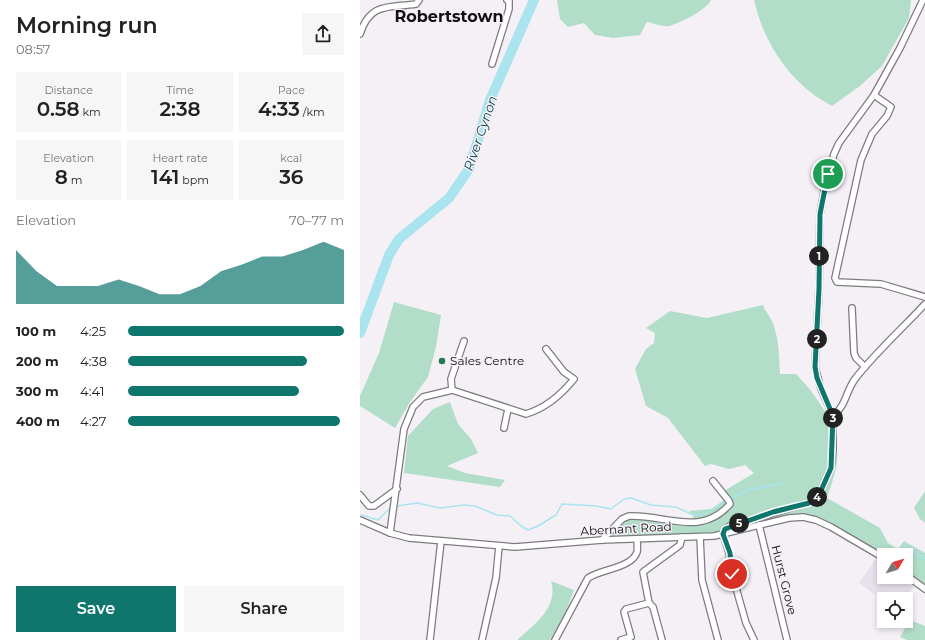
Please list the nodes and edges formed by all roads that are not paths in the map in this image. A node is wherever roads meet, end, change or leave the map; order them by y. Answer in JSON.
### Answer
{"nodes":[{"id":1,"x":419,"y":0,"type":"edge"},
{"id":2,"x":923,"y":0,"type":"edge"},
{"id":3,"x":508,"y":1,"type":"edge"},
{"id":4,"x":360,"y":34,"type":"edge"},
{"id":5,"x":492,"y":64,"type":"dead end"},
{"id":6,"x":874,"y":95,"type":"junction"},
{"id":7,"x":925,"y":297,"type":"edge"},
{"id":8,"x":925,"y":304,"type":"edge"},
{"id":9,"x":852,"y":308,"type":"dead end"},
{"id":10,"x":464,"y":341,"type":"dead end"},
{"id":11,"x":546,"y":349,"type":"dead end"},
{"id":12,"x":865,"y":367,"type":"junction"},
{"id":13,"x":452,"y":390,"type":"junction"},
{"id":14,"x":508,"y":409,"type":"junction"},
{"id":15,"x":833,"y":416,"type":"junction"},
{"id":16,"x":504,"y":428,"type":"dead end"},
{"id":17,"x":713,"y":481,"type":"dead end"},
{"id":18,"x":397,"y":489,"type":"junction"},
{"id":19,"x":360,"y":495,"type":"edge"},
{"id":20,"x":360,"y":520,"type":"edge"},
{"id":21,"x":759,"y":525,"type":"junction"},
{"id":22,"x":390,"y":533,"type":"junction"},
{"id":23,"x":723,"y":534,"type":"junction"},
{"id":24,"x":682,"y":537,"type":"junction"},
{"id":25,"x":700,"y":537,"type":"junction"},
{"id":26,"x":637,"y":539,"type":"junction"},
{"id":27,"x":602,"y":540,"type":"junction"},
{"id":28,"x":441,"y":541,"type":"junction"},
{"id":29,"x":499,"y":546,"type":"junction"},
{"id":30,"x":877,"y":554,"type":"edge"},
{"id":31,"x":913,"y":580,"type":"edge"},
{"id":32,"x":925,"y":589,"type":"edge"},
{"id":33,"x":649,"y":603,"type":"junction"},
{"id":34,"x":430,"y":640,"type":"edge"},
{"id":35,"x":482,"y":640,"type":"edge"},
{"id":36,"x":555,"y":640,"type":"edge"},
{"id":37,"x":621,"y":640,"type":"edge"},
{"id":38,"x":662,"y":640,"type":"edge"},
{"id":39,"x":718,"y":640,"type":"edge"},
{"id":40,"x":754,"y":640,"type":"edge"},
{"id":41,"x":787,"y":640,"type":"edge"}],
"edges":[{"from":1,"to":4,"type":"street"},
{"from":2,"to":6,"type":"street"},
{"from":3,"to":5,"type":"street"},
{"from":6,"to":7,"type":"street"},
{"from":6,"to":15,"type":"street"},
{"from":8,"to":12,"type":"street"},
{"from":9,"to":12,"type":"street"},
{"from":10,"to":13,"type":"street"},
{"from":11,"to":14,"type":"street"},
{"from":12,"to":15,"type":"street"},
{"from":13,"to":14,"type":"street"},
{"from":13,"to":18,"type":"street"},
{"from":14,"to":16,"type":"street"},
{"from":15,"to":23,"type":"street"},
{"from":17,"to":27,"type":"street"},
{"from":18,"to":19,"type":"street"},
{"from":18,"to":22,"type":"street"},
{"from":20,"to":22,"type":"street","name":"Abernant Road"},
{"from":21,"to":23,"type":"street","name":"Abernant Road"},
{"from":21,"to":30,"type":"street","name":"Abernant Road"},
{"from":21,"to":41,"type":"street","name":"Hurst Grove"},
{"from":22,"to":28,"type":"street","name":"Abernant Road"},
{"from":23,"to":25,"type":"street","name":"Abernant Road"},
{"from":23,"to":40,"type":"street"},
{"from":24,"to":25,"type":"street","name":"Abernant Road"},
{"from":24,"to":26,"type":"street","name":"Abernant Road"},
{"from":24,"to":33,"type":"street"},
{"from":25,"to":39,"type":"street"},
{"from":26,"to":27,"type":"street","name":"Abernant Road"},
{"from":26,"to":36,"type":"street"},
{"from":27,"to":29,"type":"street","name":"Abernant Road"},
{"from":28,"to":29,"type":"street","name":"Abernant Road"},
{"from":28,"to":34,"type":"street"},
{"from":29,"to":35,"type":"street"},
{"from":31,"to":32,"type":"street"},
{"from":33,"to":37,"type":"street"},
{"from":33,"to":38,"type":"street"}]}
